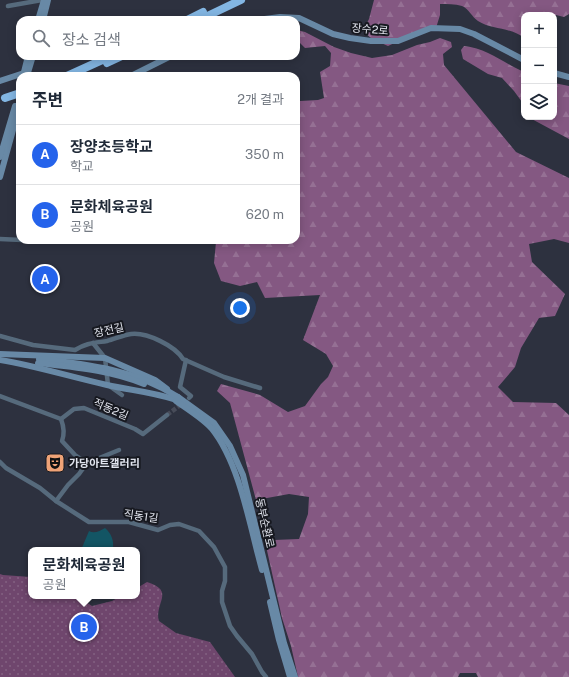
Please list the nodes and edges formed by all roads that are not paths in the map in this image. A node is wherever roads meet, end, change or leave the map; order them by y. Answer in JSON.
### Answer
{"nodes":[{"id":1,"x":45,"y":0,"type":"edge"},
{"id":2,"x":229,"y":0,"type":"edge"},
{"id":3,"x":241,"y":0,"type":"edge"},
{"id":4,"x":8,"y":6,"type":"dead end"},
{"id":5,"x":39,"y":16,"type":"edge"},
{"id":6,"x":43,"y":16,"type":"edge"},
{"id":7,"x":195,"y":16,"type":"edge"},
{"id":8,"x":207,"y":16,"type":"edge"},
{"id":9,"x":300,"y":18,"type":"edge"},
{"id":10,"x":521,"y":58,"type":"edge"},
{"id":11,"x":27,"y":60,"type":"edge"},
{"id":12,"x":31,"y":60,"type":"edge"},
{"id":13,"x":102,"y":60,"type":"edge"},
{"id":14,"x":113,"y":60,"type":"edge"},
{"id":15,"x":163,"y":60,"type":"edge"},
{"id":16,"x":25,"y":72,"type":"edge"},
{"id":17,"x":26,"y":72,"type":"edge"},
{"id":18,"x":76,"y":72,"type":"edge"},
{"id":19,"x":88,"y":72,"type":"edge"},
{"id":20,"x":140,"y":72,"type":"edge"},
{"id":21,"x":557,"y":74,"type":"edge"},
{"id":22,"x":569,"y":77,"type":"edge"},
{"id":23,"x":16,"y":78,"type":"edge"},
{"id":24,"x":0,"y":82,"type":"edge"},
{"id":25,"x":16,"y":95,"type":"edge"},
{"id":26,"x":16,"y":98,"type":"edge"},
{"id":27,"x":2,"y":100,"type":"edge"},
{"id":28,"x":16,"y":113,"type":"edge"},
{"id":29,"x":14,"y":126,"type":"edge"},
{"id":30,"x":0,"y":157,"type":"edge"},
{"id":31,"x":0,"y":177,"type":"edge"},
{"id":32,"x":0,"y":239,"type":"edge"},
{"id":33,"x":16,"y":240,"type":"edge"},
{"id":34,"x":0,"y":336,"type":"edge"},
{"id":35,"x":93,"y":343,"type":"junction"},
{"id":36,"x":0,"y":354,"type":"edge"},
{"id":37,"x":105,"y":358,"type":"junction"},
{"id":38,"x":0,"y":359,"type":"edge"},
{"id":39,"x":186,"y":360,"type":"junction"},
{"id":40,"x":38,"y":361,"type":"junction"},
{"id":41,"x":108,"y":385,"type":"junction"},
{"id":42,"x":260,"y":388,"type":"dead end"},
{"id":43,"x":122,"y":395,"type":"dead end"},
{"id":44,"x":0,"y":396,"type":"edge"},
{"id":45,"x":176,"y":398,"type":"junction"},
{"id":46,"x":189,"y":398,"type":"dead end"},
{"id":47,"x":167,"y":415,"type":"tunnel mouth"},
{"id":48,"x":61,"y":419,"type":"junction"},
{"id":49,"x":119,"y":450,"type":"dead end"},
{"id":50,"x":0,"y":462,"type":"edge"},
{"id":51,"x":87,"y":463,"type":"junction"},
{"id":52,"x":56,"y":501,"type":"junction"},
{"id":53,"x":266,"y":677,"type":"edge"},
{"id":54,"x":290,"y":677,"type":"edge"},
{"id":55,"x":295,"y":677,"type":"edge"}],
"edges":[{"from":1,"to":4,"type":"street"},
{"from":1,"to":5,"type":"street"},
{"from":1,"to":6,"type":"street"},
{"from":2,"to":7,"type":"highway"},
{"from":3,"to":8,"type":"highway"},
{"from":9,"to":10,"type":"street","name":"장수2로"},
{"from":11,"to":16,"type":"street"},
{"from":12,"to":17,"type":"street"},
{"from":13,"to":18,"type":"highway"},
{"from":14,"to":19,"type":"highway"},
{"from":15,"to":20,"type":"street"},
{"from":21,"to":22,"type":"street"},
{"from":23,"to":24,"type":"street"},
{"from":25,"to":27,"type":"highway","bridge":true},
{"from":26,"to":27,"type":"highway"},
{"from":28,"to":29,"type":"street"},
{"from":29,"to":30,"type":"street"},
{"from":29,"to":31,"type":"street"},
{"from":32,"to":33,"type":"street"},
{"from":34,"to":35,"type":"street","name":"장전길"},
{"from":35,"to":37,"type":"street"},
{"from":35,"to":39,"type":"street","name":"장전길"},
{"from":36,"to":37,"type":"street"},
{"from":36,"to":40,"type":"street"},
{"from":37,"to":41,"type":"street"},
{"from":37,"to":45,"type":"street"},
{"from":38,"to":40,"type":"street"},
{"from":38,"to":41,"type":"street"},
{"from":39,"to":42,"type":"street","name":"장전길"},
{"from":39,"to":46,"type":"street"},
{"from":40,"to":45,"type":"street","bridge":true},
{"from":41,"to":43,"type":"street"},
{"from":41,"to":45,"type":"street"},
{"from":44,"to":48,"type":"street"},
{"from":45,"to":54,"type":"street","name":"동부순환로"},
{"from":45,"to":55,"type":"street","name":"동부순환로"},
{"from":47,"to":48,"type":"street","name":"적동2길"},
{"from":48,"to":51,"type":"street"},
{"from":49,"to":51,"type":"street"},
{"from":50,"to":52,"type":"street","name":"직동1길"},
{"from":51,"to":52,"type":"street"},
{"from":52,"to":53,"type":"street","name":"직동1길"}]}
